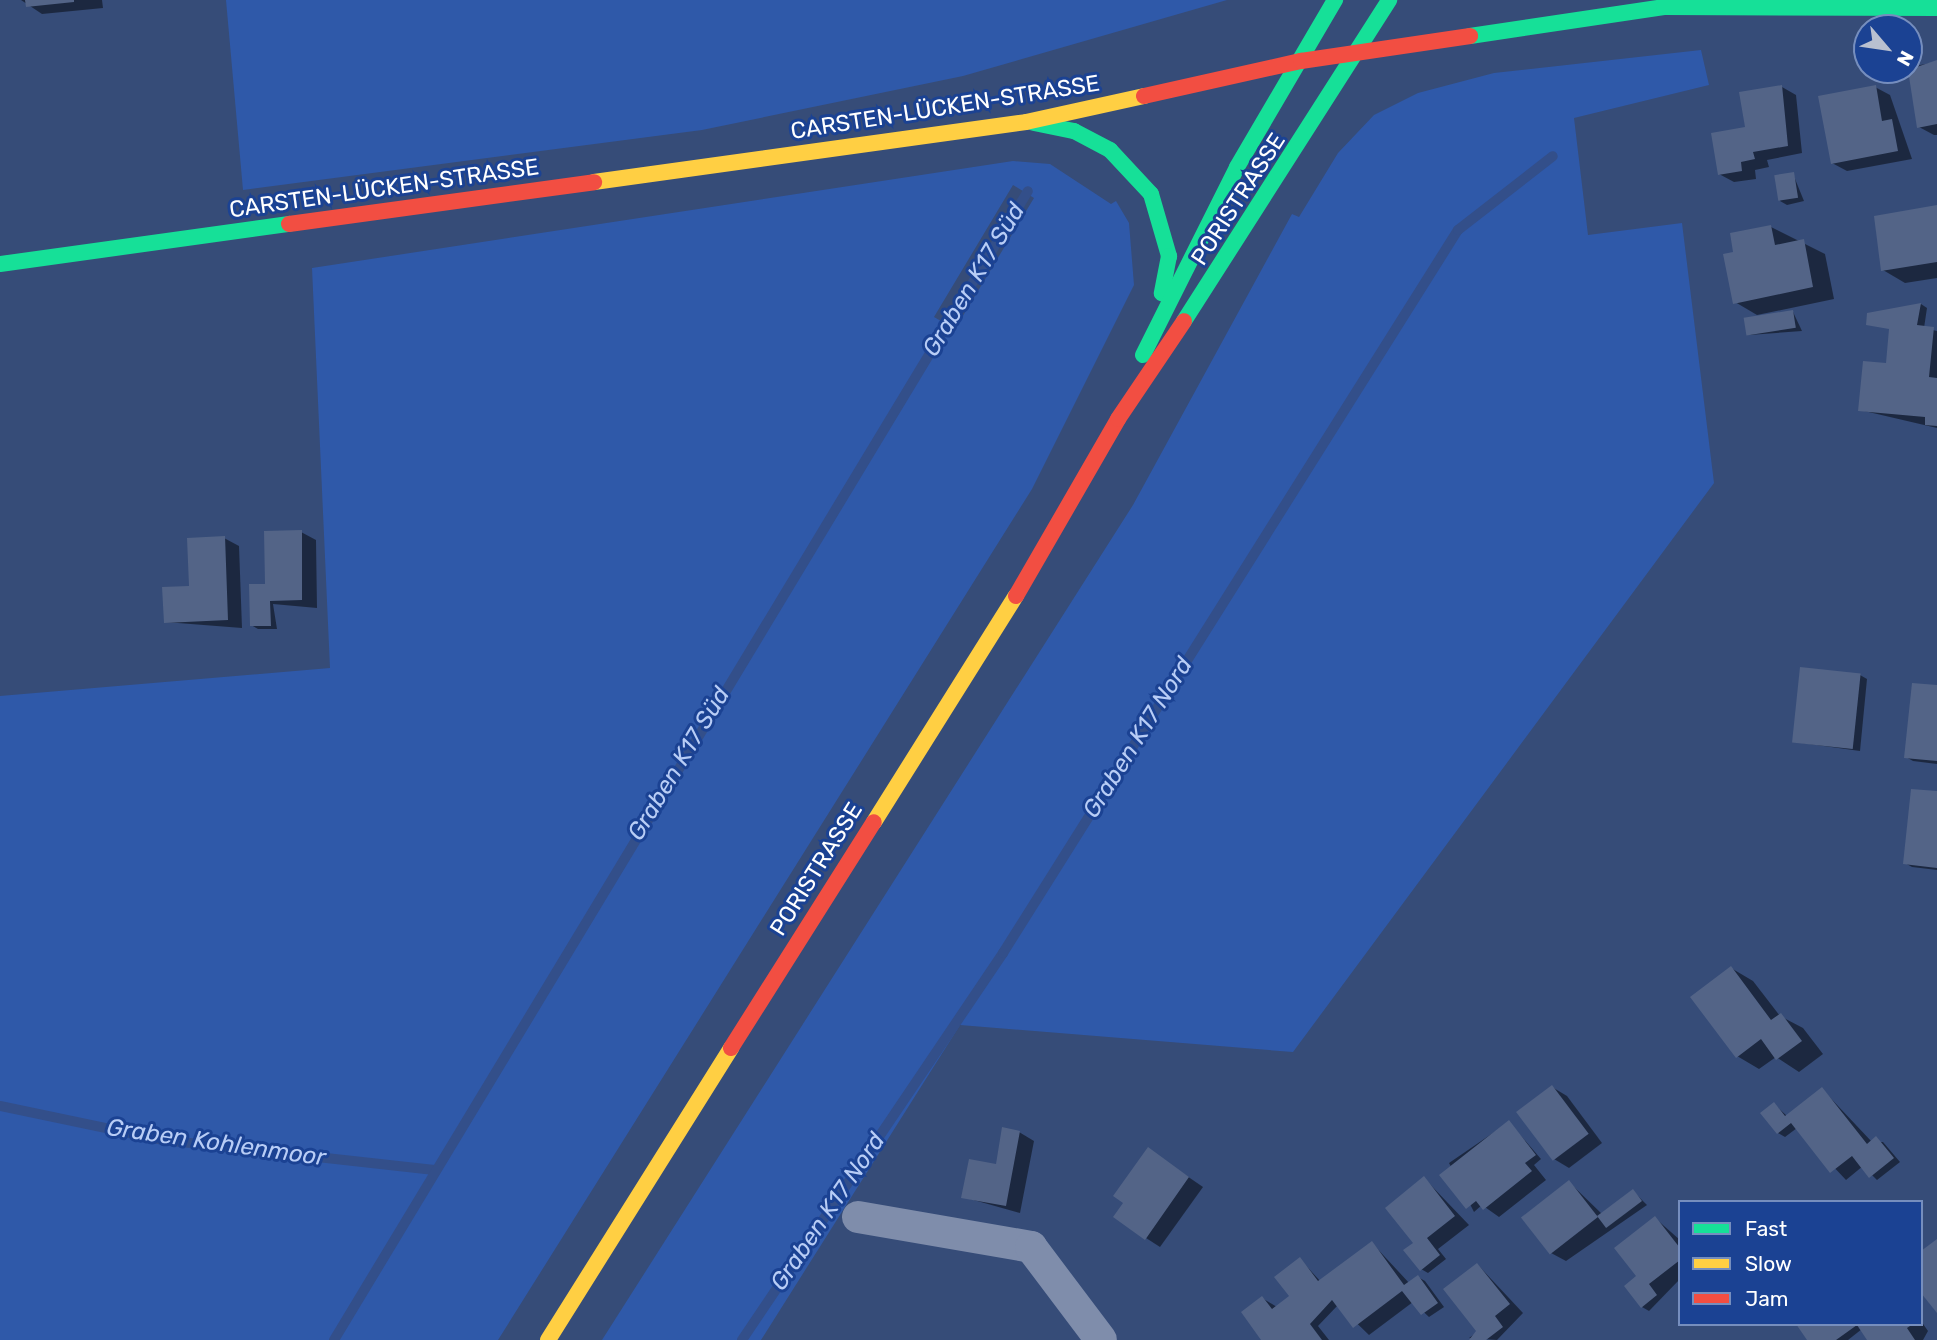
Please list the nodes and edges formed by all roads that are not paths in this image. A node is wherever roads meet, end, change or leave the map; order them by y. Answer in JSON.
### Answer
{"nodes":[{"id":1,"x":1335,"y":0,"type":"edge"},
{"id":2,"x":1389,"y":0,"type":"edge"},
{"id":3,"x":1641,"y":0,"type":"edge"},
{"id":4,"x":1664,"y":6,"type":"junction"},
{"id":5,"x":1937,"y":8,"type":"edge"},
{"id":6,"x":1358,"y":54,"type":"junction"},
{"id":7,"x":1301,"y":61,"type":"junction"},
{"id":8,"x":1026,"y":122,"type":"junction"},
{"id":9,"x":0,"y":264,"type":"edge"},
{"id":10,"x":1159,"y":312,"type":"junction"},
{"id":11,"x":1118,"y":419,"type":"junction"},
{"id":12,"x":858,"y":1217,"type":"dead end"},
{"id":13,"x":548,"y":1340,"type":"edge"},
{"id":14,"x":1101,"y":1340,"type":"edge"}],
"edges":[{"from":1,"to":7,"type":"main road","name":"PORISTRASSE"},
{"from":2,"to":6,"type":"main road","name":"PORISTRASSE"},
{"from":3,"to":4,"type":"main road"},
{"from":4,"to":5,"type":"main road","name":"CARSTEN-LÜCKEN-STRASSE"},
{"from":4,"to":6,"type":"main road","name":"CARSTEN-LÜCKEN-STRASSE"},
{"from":6,"to":7,"type":"main road","name":"CARSTEN-LÜCKEN-STRASSE"},
{"from":6,"to":11,"type":"main road","name":"PORISTRASSE"},
{"from":7,"to":8,"type":"main road","name":"CARSTEN-LÜCKEN-STRASSE"},
{"from":7,"to":10,"type":"main road","name":"PORISTRASSE"},
{"from":8,"to":9,"type":"main road","name":"CARSTEN-LÜCKEN-STRASSE"},
{"from":8,"to":10,"type":"main road"},
{"from":10,"to":11,"type":"main road","name":"PORISTRASSE"},
{"from":11,"to":13,"type":"main road","name":"PORISTRASSE"},
{"from":12,"to":14,"type":"street"}]}
